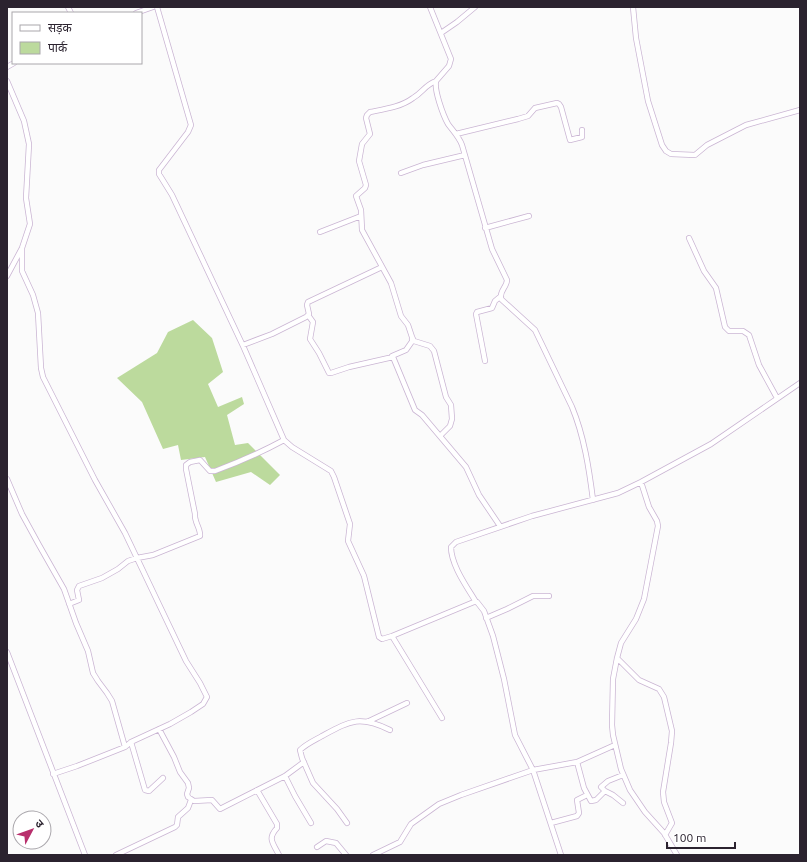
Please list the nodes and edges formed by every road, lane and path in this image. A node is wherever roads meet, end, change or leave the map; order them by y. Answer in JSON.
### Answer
{"nodes":[{"id":1,"x":153,"y":7,"type":"edge"},
{"id":2,"x":157,"y":7,"type":"edge"},
{"id":3,"x":430,"y":7,"type":"edge"},
{"id":4,"x":475,"y":7,"type":"edge"},
{"id":5,"x":634,"y":7,"type":"edge"},
{"id":6,"x":139,"y":12,"type":"edge"},
{"id":7,"x":440,"y":33,"type":"junction"},
{"id":8,"x":436,"y":80,"type":"junction"},
{"id":9,"x":7,"y":81,"type":"edge"},
{"id":10,"x":800,"y":110,"type":"edge"},
{"id":11,"x":582,"y":130,"type":"dead end"},
{"id":12,"x":456,"y":134,"type":"junction"},
{"id":13,"x":465,"y":155,"type":"junction"},
{"id":14,"x":402,"y":173,"type":"dead end"},
{"id":15,"x":361,"y":216,"type":"junction"},
{"id":16,"x":529,"y":216,"type":"dead end"},
{"id":17,"x":485,"y":228,"type":"junction"},
{"id":18,"x":320,"y":232,"type":"dead end"},
{"id":19,"x":689,"y":238,"type":"dead end"},
{"id":20,"x":22,"y":248,"type":"junction"},
{"id":21,"x":382,"y":267,"type":"junction"},
{"id":22,"x":7,"y":276,"type":"edge"},
{"id":23,"x":500,"y":296,"type":"junction"},
{"id":24,"x":308,"y":315,"type":"junction"},
{"id":25,"x":412,"y":338,"type":"junction"},
{"id":26,"x":243,"y":345,"type":"junction"},
{"id":27,"x":392,"y":356,"type":"junction"},
{"id":28,"x":485,"y":361,"type":"dead end"},
{"id":29,"x":800,"y":382,"type":"edge"},
{"id":30,"x":777,"y":398,"type":"junction"},
{"id":31,"x":440,"y":436,"type":"junction"},
{"id":32,"x":284,"y":440,"type":"junction"},
{"id":33,"x":7,"y":479,"type":"edge"},
{"id":34,"x":641,"y":482,"type":"junction"},
{"id":35,"x":593,"y":500,"type":"junction"},
{"id":36,"x":500,"y":526,"type":"junction"},
{"id":37,"x":137,"y":558,"type":"junction"},
{"id":38,"x":549,"y":596,"type":"dead end"},
{"id":39,"x":476,"y":602,"type":"junction"},
{"id":40,"x":70,"y":604,"type":"junction"},
{"id":41,"x":486,"y":618,"type":"junction"},
{"id":42,"x":392,"y":636,"type":"junction"},
{"id":43,"x":7,"y":652,"type":"edge"},
{"id":44,"x":617,"y":658,"type":"junction"},
{"id":45,"x":407,"y":703,"type":"dead end"},
{"id":46,"x":442,"y":718,"type":"dead end"},
{"id":47,"x":367,"y":722,"type":"junction"},
{"id":48,"x":160,"y":729,"type":"junction"},
{"id":49,"x":390,"y":730,"type":"dead end"},
{"id":50,"x":131,"y":742,"type":"junction"},
{"id":51,"x":615,"y":745,"type":"junction"},
{"id":52,"x":125,"y":747,"type":"junction"},
{"id":53,"x":304,"y":762,"type":"junction"},
{"id":54,"x":577,"y":762,"type":"junction"},
{"id":55,"x":533,"y":770,"type":"junction"},
{"id":56,"x":53,"y":774,"type":"junction"},
{"id":57,"x":623,"y":775,"type":"junction"},
{"id":58,"x":285,"y":776,"type":"junction"},
{"id":59,"x":164,"y":778,"type":"dead end"},
{"id":60,"x":257,"y":790,"type":"junction"},
{"id":61,"x":605,"y":792,"type":"junction"},
{"id":62,"x":587,"y":795,"type":"junction"},
{"id":63,"x":191,"y":800,"type":"junction"},
{"id":64,"x":623,"y":803,"type":"dead end"},
{"id":65,"x":311,"y":823,"type":"dead end"},
{"id":66,"x":347,"y":823,"type":"dead end"},
{"id":67,"x":551,"y":823,"type":"junction"},
{"id":68,"x":665,"y":835,"type":"junction"},
{"id":69,"x":317,"y":847,"type":"dead end"},
{"id":70,"x":85,"y":855,"type":"edge"},
{"id":71,"x":116,"y":855,"type":"edge"},
{"id":72,"x":279,"y":855,"type":"edge"},
{"id":73,"x":346,"y":855,"type":"edge"},
{"id":74,"x":373,"y":855,"type":"edge"},
{"id":75,"x":561,"y":855,"type":"edge"},
{"id":76,"x":677,"y":855,"type":"edge"}],
"edges":[{"from":1,"to":6,"type":"street"},
{"from":2,"to":26,"type":"street"},
{"from":3,"to":7,"type":"street"},
{"from":4,"to":7,"type":"street"},
{"from":5,"to":10,"type":"street"},
{"from":7,"to":8,"type":"street"},
{"from":8,"to":12,"type":"street"},
{"from":8,"to":15,"type":"street"},
{"from":9,"to":20,"type":"street"},
{"from":11,"to":12,"type":"street"},
{"from":12,"to":13,"type":"street"},
{"from":13,"to":14,"type":"street"},
{"from":13,"to":17,"type":"street"},
{"from":15,"to":18,"type":"street"},
{"from":15,"to":21,"type":"street"},
{"from":16,"to":17,"type":"street"},
{"from":17,"to":23,"type":"street"},
{"from":19,"to":30,"type":"street"},
{"from":20,"to":22,"type":"street"},
{"from":20,"to":37,"type":"street"},
{"from":21,"to":24,"type":"street"},
{"from":21,"to":25,"type":"street"},
{"from":23,"to":28,"type":"street"},
{"from":23,"to":35,"type":"street"},
{"from":24,"to":26,"type":"street"},
{"from":24,"to":27,"type":"street"},
{"from":25,"to":27,"type":"street"},
{"from":25,"to":31,"type":"street"},
{"from":26,"to":32,"type":"street"},
{"from":27,"to":31,"type":"street"},
{"from":29,"to":30,"type":"street"},
{"from":30,"to":34,"type":"street"},
{"from":31,"to":36,"type":"street"},
{"from":32,"to":37,"type":"street"},
{"from":32,"to":42,"type":"street"},
{"from":33,"to":40,"type":"street"},
{"from":34,"to":35,"type":"street"},
{"from":34,"to":44,"type":"street"},
{"from":35,"to":36,"type":"street"},
{"from":36,"to":39,"type":"street"},
{"from":37,"to":40,"type":"street"},
{"from":37,"to":48,"type":"street"},
{"from":38,"to":41,"type":"street"},
{"from":39,"to":41,"type":"street"},
{"from":39,"to":42,"type":"street"},
{"from":40,"to":52,"type":"street"},
{"from":41,"to":55,"type":"street"},
{"from":42,"to":46,"type":"street"},
{"from":43,"to":56,"type":"street"},
{"from":44,"to":51,"type":"street"},
{"from":44,"to":68,"type":"street"},
{"from":45,"to":47,"type":"street"},
{"from":47,"to":49,"type":"street"},
{"from":47,"to":53,"type":"street"},
{"from":48,"to":50,"type":"street"},
{"from":48,"to":63,"type":"street"},
{"from":50,"to":52,"type":"street"},
{"from":50,"to":59,"type":"street"},
{"from":51,"to":54,"type":"street"},
{"from":51,"to":57,"type":"street"},
{"from":52,"to":56,"type":"street"},
{"from":53,"to":58,"type":"street"},
{"from":53,"to":66,"type":"street"},
{"from":54,"to":55,"type":"street"},
{"from":54,"to":62,"type":"street"},
{"from":55,"to":67,"type":"street"},
{"from":55,"to":74,"type":"street"},
{"from":56,"to":70,"type":"street"},
{"from":57,"to":61,"type":"street"},
{"from":57,"to":68,"type":"street"},
{"from":58,"to":60,"type":"street"},
{"from":58,"to":65,"type":"street"},
{"from":60,"to":63,"type":"street"},
{"from":60,"to":72,"type":"street"},
{"from":61,"to":62,"type":"street"},
{"from":61,"to":64,"type":"street"},
{"from":62,"to":67,"type":"street"},
{"from":63,"to":71,"type":"street"},
{"from":67,"to":75,"type":"street"},
{"from":68,"to":76,"type":"street"},
{"from":69,"to":73,"type":"street"}]}
